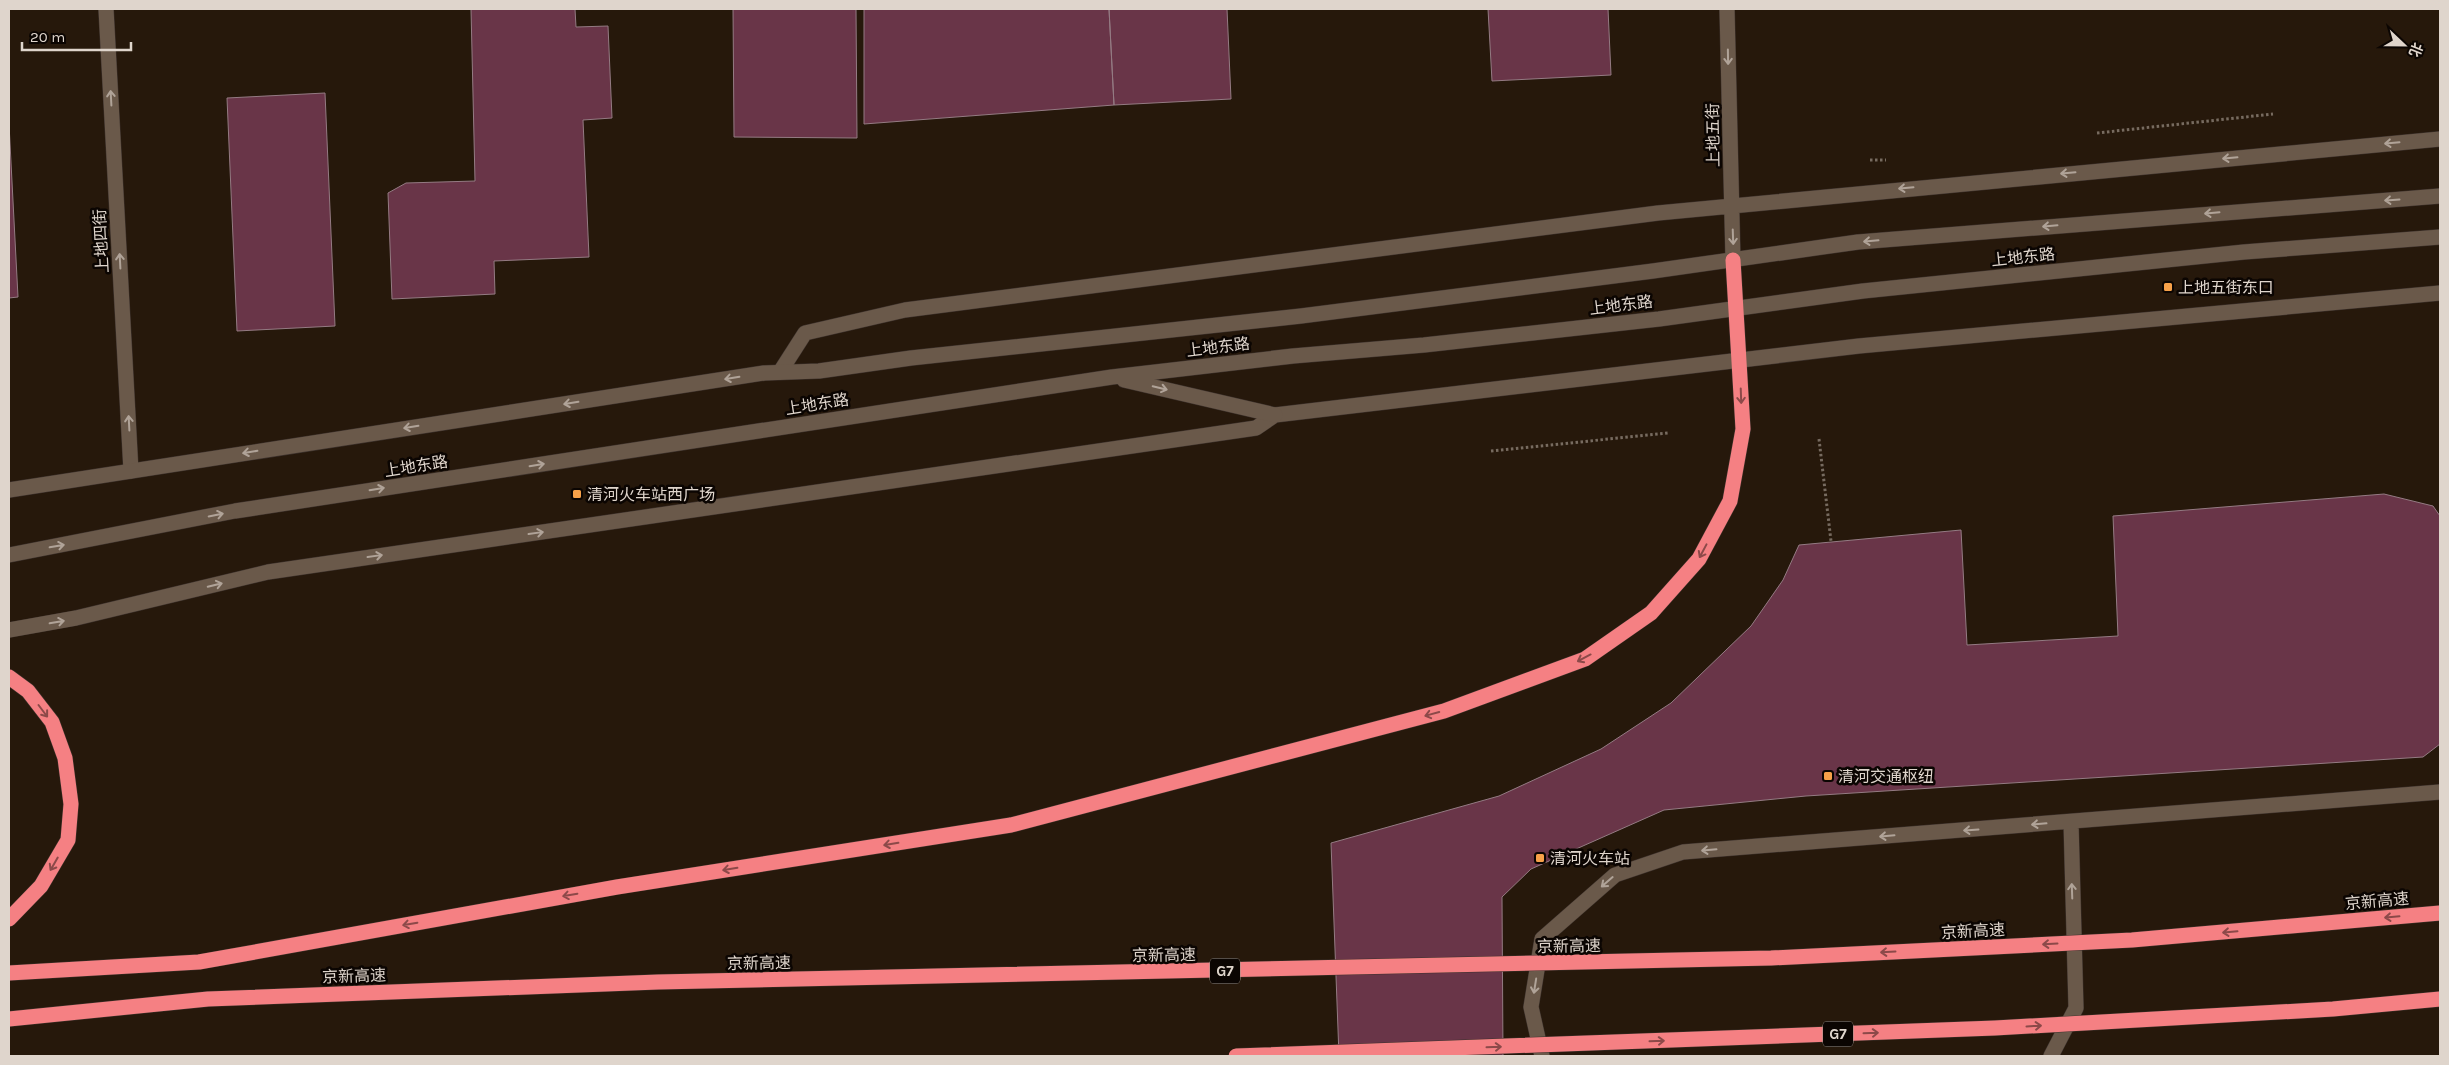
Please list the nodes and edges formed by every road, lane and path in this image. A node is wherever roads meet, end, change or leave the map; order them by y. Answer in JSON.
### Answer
{"nodes":[{"id":1,"x":106,"y":9,"type":"edge"},
{"id":2,"x":1727,"y":9,"type":"edge"},
{"id":3,"x":2273,"y":114,"type":"dead end"},
{"id":4,"x":2097,"y":133,"type":"dead end"},
{"id":5,"x":2440,"y":139,"type":"edge"},
{"id":6,"x":1870,"y":160,"type":"dead end"},
{"id":7,"x":1886,"y":160,"type":"dead end"},
{"id":8,"x":2440,"y":196,"type":"edge"},
{"id":9,"x":1732,"y":206,"type":"junction"},
{"id":10,"x":2440,"y":236,"type":"edge"},
{"id":11,"x":1734,"y":260,"type":"junction"},
{"id":12,"x":2440,"y":293,"type":"edge"},
{"id":13,"x":1736,"y":308,"type":"junction"},
{"id":14,"x":1739,"y":360,"type":"junction"},
{"id":15,"x":780,"y":372,"type":"junction"},
{"id":16,"x":1112,"y":377,"type":"junction"},
{"id":17,"x":1275,"y":415,"type":"junction"},
{"id":18,"x":1668,"y":432,"type":"dead end"},
{"id":19,"x":1819,"y":439,"type":"dead end"},
{"id":20,"x":1491,"y":451,"type":"dead end"},
{"id":21,"x":131,"y":472,"type":"junction"},
{"id":22,"x":9,"y":490,"type":"edge"},
{"id":23,"x":1831,"y":541,"type":"dead end"},
{"id":24,"x":9,"y":555,"type":"edge"},
{"id":25,"x":9,"y":630,"type":"edge"},
{"id":26,"x":9,"y":677,"type":"edge"},
{"id":27,"x":2440,"y":792,"type":"edge"},
{"id":28,"x":2070,"y":822,"type":"junction"},
{"id":29,"x":2440,"y":913,"type":"edge"},
{"id":30,"x":9,"y":919,"type":"edge"},
{"id":31,"x":9,"y":973,"type":"edge"},
{"id":32,"x":2440,"y":999,"type":"edge"},
{"id":33,"x":9,"y":1019,"type":"edge"},
{"id":34,"x":1236,"y":1056,"type":"edge"},
{"id":35,"x":1542,"y":1056,"type":"edge"},
{"id":36,"x":2051,"y":1056,"type":"edge"}],
"edges":[{"from":21,"to":1,"type":"main road","name":"上地四街","one_way":true},
{"from":2,"to":9,"type":"main road","name":"上地五街","one_way":true},
{"from":3,"to":4,"type":"path"},
{"from":5,"to":9,"type":"main road","one_way":true},
{"from":6,"to":7,"type":"path"},
{"from":8,"to":11,"type":"main road","name":"上地东路","one_way":true},
{"from":9,"to":11,"type":"main road","name":"上地五街","one_way":true},
{"from":9,"to":15,"type":"main road"},
{"from":10,"to":13,"type":"main road","name":"上地东路"},
{"from":11,"to":13,"type":"highway"},
{"from":11,"to":15,"type":"main road","name":"上地东路"},
{"from":12,"to":14,"type":"main road"},
{"from":13,"to":14,"type":"highway"},
{"from":13,"to":16,"type":"main road","name":"上地东路"},
{"from":14,"to":17,"type":"main road"},
{"from":14,"to":31,"type":"highway","one_way":true},
{"from":15,"to":21,"type":"main road","name":"上地东路","one_way":true},
{"from":16,"to":17,"type":"main road","one_way":true},
{"from":24,"to":16,"type":"main road","name":"上地东路","one_way":true},
{"from":25,"to":17,"type":"main road","one_way":true},
{"from":18,"to":20,"type":"path"},
{"from":19,"to":23,"type":"path"},
{"from":21,"to":22,"type":"main road","name":"上地东路"},
{"from":26,"to":30,"type":"highway","one_way":true},
{"from":27,"to":28,"type":"main road"},
{"from":28,"to":35,"type":"main road","one_way":true},
{"from":36,"to":28,"type":"main road","one_way":true},
{"from":29,"to":33,"type":"highway","name":"京新高速","number":"G7","one_way":true,"bridge":true},
{"from":34,"to":32,"type":"highway","number":"G7","one_way":true,"bridge":true}]}
